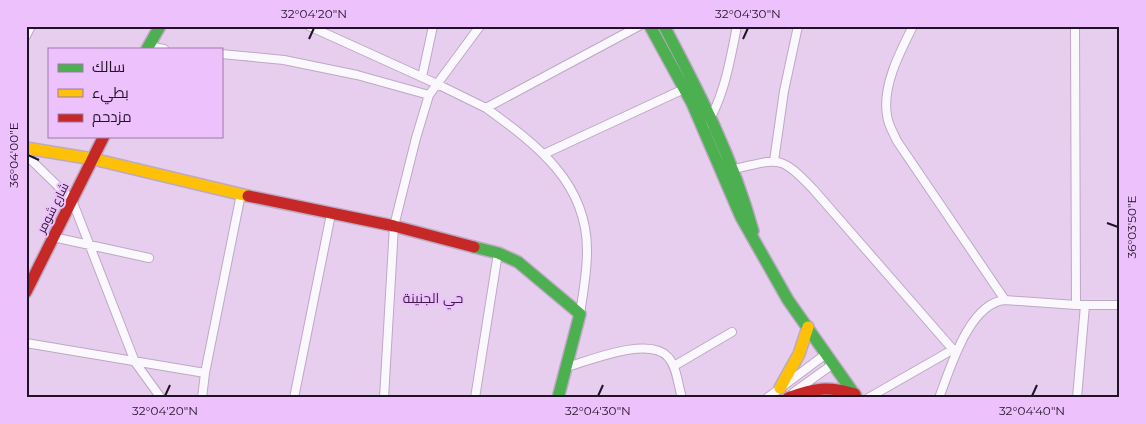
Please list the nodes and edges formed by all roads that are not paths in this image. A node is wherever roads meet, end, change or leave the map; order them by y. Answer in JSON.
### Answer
{"nodes":[{"id":1,"x":31,"y":26,"type":"edge"},
{"id":2,"x":160,"y":26,"type":"edge"},
{"id":3,"x":433,"y":26,"type":"edge"},
{"id":4,"x":480,"y":26,"type":"edge"},
{"id":5,"x":639,"y":26,"type":"edge"},
{"id":6,"x":650,"y":26,"type":"edge"},
{"id":7,"x":664,"y":26,"type":"edge"},
{"id":8,"x":737,"y":26,"type":"edge"},
{"id":9,"x":798,"y":26,"type":"edge"},
{"id":10,"x":914,"y":26,"type":"edge"},
{"id":11,"x":1075,"y":26,"type":"edge"},
{"id":12,"x":314,"y":27,"type":"edge"},
{"id":13,"x":26,"y":36,"type":"edge"},
{"id":14,"x":148,"y":47,"type":"edge"},
{"id":15,"x":222,"y":54,"type":"edge"},
{"id":16,"x":422,"y":77,"type":"junction"},
{"id":17,"x":437,"y":84,"type":"junction"},
{"id":18,"x":684,"y":89,"type":"junction"},
{"id":19,"x":430,"y":95,"type":"junction"},
{"id":20,"x":486,"y":108,"type":"junction"},
{"id":21,"x":712,"y":118,"type":"junction"},
{"id":22,"x":704,"y":128,"type":"junction"},
{"id":23,"x":103,"y":138,"type":"edge"},
{"id":24,"x":26,"y":148,"type":"edge"},
{"id":25,"x":544,"y":154,"type":"junction"},
{"id":26,"x":26,"y":155,"type":"edge"},
{"id":27,"x":93,"y":159,"type":"junction"},
{"id":28,"x":774,"y":161,"type":"junction"},
{"id":29,"x":734,"y":170,"type":"junction"},
{"id":30,"x":241,"y":194,"type":"junction"},
{"id":31,"x":72,"y":200,"type":"junction"},
{"id":32,"x":331,"y":214,"type":"junction"},
{"id":33,"x":394,"y":226,"type":"junction"},
{"id":34,"x":53,"y":237,"type":"junction"},
{"id":35,"x":91,"y":245,"type":"junction"},
{"id":36,"x":757,"y":245,"type":"junction"},
{"id":37,"x":498,"y":253,"type":"junction"},
{"id":38,"x":149,"y":258,"type":"dead end"},
{"id":39,"x":26,"y":292,"type":"edge"},
{"id":40,"x":1005,"y":300,"type":"junction"},
{"id":41,"x":1076,"y":305,"type":"junction"},
{"id":42,"x":1085,"y":305,"type":"junction"},
{"id":43,"x":1120,"y":305,"type":"edge"},
{"id":44,"x":580,"y":314,"type":"junction"},
{"id":45,"x":808,"y":327,"type":"junction"},
{"id":46,"x":732,"y":332,"type":"dead end"},
{"id":47,"x":26,"y":343,"type":"edge"},
{"id":48,"x":954,"y":352,"type":"junction"},
{"id":49,"x":826,"y":354,"type":"junction"},
{"id":50,"x":135,"y":362,"type":"junction"},
{"id":51,"x":833,"y":364,"type":"junction"},
{"id":52,"x":674,"y":366,"type":"junction"},
{"id":53,"x":567,"y":367,"type":"junction"},
{"id":54,"x":205,"y":373,"type":"junction"},
{"id":55,"x":785,"y":394,"type":"edge"},
{"id":56,"x":856,"y":396,"type":"edge"},
{"id":57,"x":161,"y":398,"type":"edge"},
{"id":58,"x":202,"y":398,"type":"edge"},
{"id":59,"x":294,"y":398,"type":"edge"},
{"id":60,"x":384,"y":398,"type":"edge"},
{"id":61,"x":475,"y":398,"type":"edge"},
{"id":62,"x":558,"y":398,"type":"edge"},
{"id":63,"x":682,"y":398,"type":"edge"},
{"id":64,"x":767,"y":398,"type":"edge"},
{"id":65,"x":868,"y":398,"type":"edge"},
{"id":66,"x":939,"y":398,"type":"edge"},
{"id":67,"x":1077,"y":398,"type":"edge"}],
"edges":[{"from":1,"to":13,"type":"street"},
{"from":2,"to":14,"type":"street"},
{"from":3,"to":16,"type":"street"},
{"from":4,"to":17,"type":"street"},
{"from":5,"to":20,"type":"street"},
{"from":6,"to":18,"type":"street"},
{"from":7,"to":21,"type":"street"},
{"from":8,"to":21,"type":"street"},
{"from":9,"to":28,"type":"street"},
{"from":10,"to":40,"type":"street"},
{"from":11,"to":41,"type":"street"},
{"from":12,"to":16,"type":"street"},
{"from":15,"to":19,"type":"street"},
{"from":16,"to":17,"type":"street"},
{"from":17,"to":19,"type":"street"},
{"from":17,"to":20,"type":"street"},
{"from":18,"to":22,"type":"street"},
{"from":18,"to":25,"type":"street"},
{"from":19,"to":33,"type":"street"},
{"from":20,"to":25,"type":"street"},
{"from":21,"to":22,"type":"street"},
{"from":21,"to":29,"type":"street"},
{"from":22,"to":36,"type":"street"},
{"from":23,"to":27,"type":"street","name":"شارع شومر"},
{"from":24,"to":27,"type":"street"},
{"from":25,"to":44,"type":"street"},
{"from":26,"to":31,"type":"street"},
{"from":27,"to":30,"type":"street"},
{"from":27,"to":31,"type":"street","name":"شارع شومر"},
{"from":28,"to":29,"type":"street"},
{"from":28,"to":48,"type":"street"},
{"from":29,"to":36,"type":"street"},
{"from":30,"to":32,"type":"street"},
{"from":30,"to":54,"type":"street"},
{"from":31,"to":34,"type":"street","name":"شارع شومر"},
{"from":31,"to":35,"type":"street"},
{"from":32,"to":33,"type":"street"},
{"from":32,"to":59,"type":"street"},
{"from":33,"to":37,"type":"street"},
{"from":33,"to":60,"type":"street"},
{"from":34,"to":35,"type":"street"},
{"from":34,"to":39,"type":"street","name":"شارع شومر"},
{"from":35,"to":38,"type":"street"},
{"from":35,"to":50,"type":"street"},
{"from":36,"to":45,"type":"street"},
{"from":37,"to":44,"type":"street"},
{"from":37,"to":61,"type":"street"},
{"from":40,"to":41,"type":"street"},
{"from":40,"to":48,"type":"street"},
{"from":41,"to":42,"type":"street"},
{"from":42,"to":43,"type":"street"},
{"from":42,"to":67,"type":"street"},
{"from":44,"to":53,"type":"street"},
{"from":45,"to":49,"type":"street"},
{"from":45,"to":55,"type":"street"},
{"from":46,"to":52,"type":"street"},
{"from":47,"to":50,"type":"street"},
{"from":48,"to":65,"type":"street"},
{"from":48,"to":66,"type":"street"},
{"from":49,"to":51,"type":"street"},
{"from":49,"to":55,"type":"street"},
{"from":50,"to":54,"type":"street"},
{"from":50,"to":57,"type":"street"},
{"from":51,"to":55,"type":"street"},
{"from":51,"to":56,"type":"street"},
{"from":52,"to":53,"type":"street"},
{"from":52,"to":63,"type":"street"},
{"from":53,"to":62,"type":"street"},
{"from":54,"to":58,"type":"street"},
{"from":55,"to":56,"type":"street"},
{"from":55,"to":64,"type":"street"}]}
